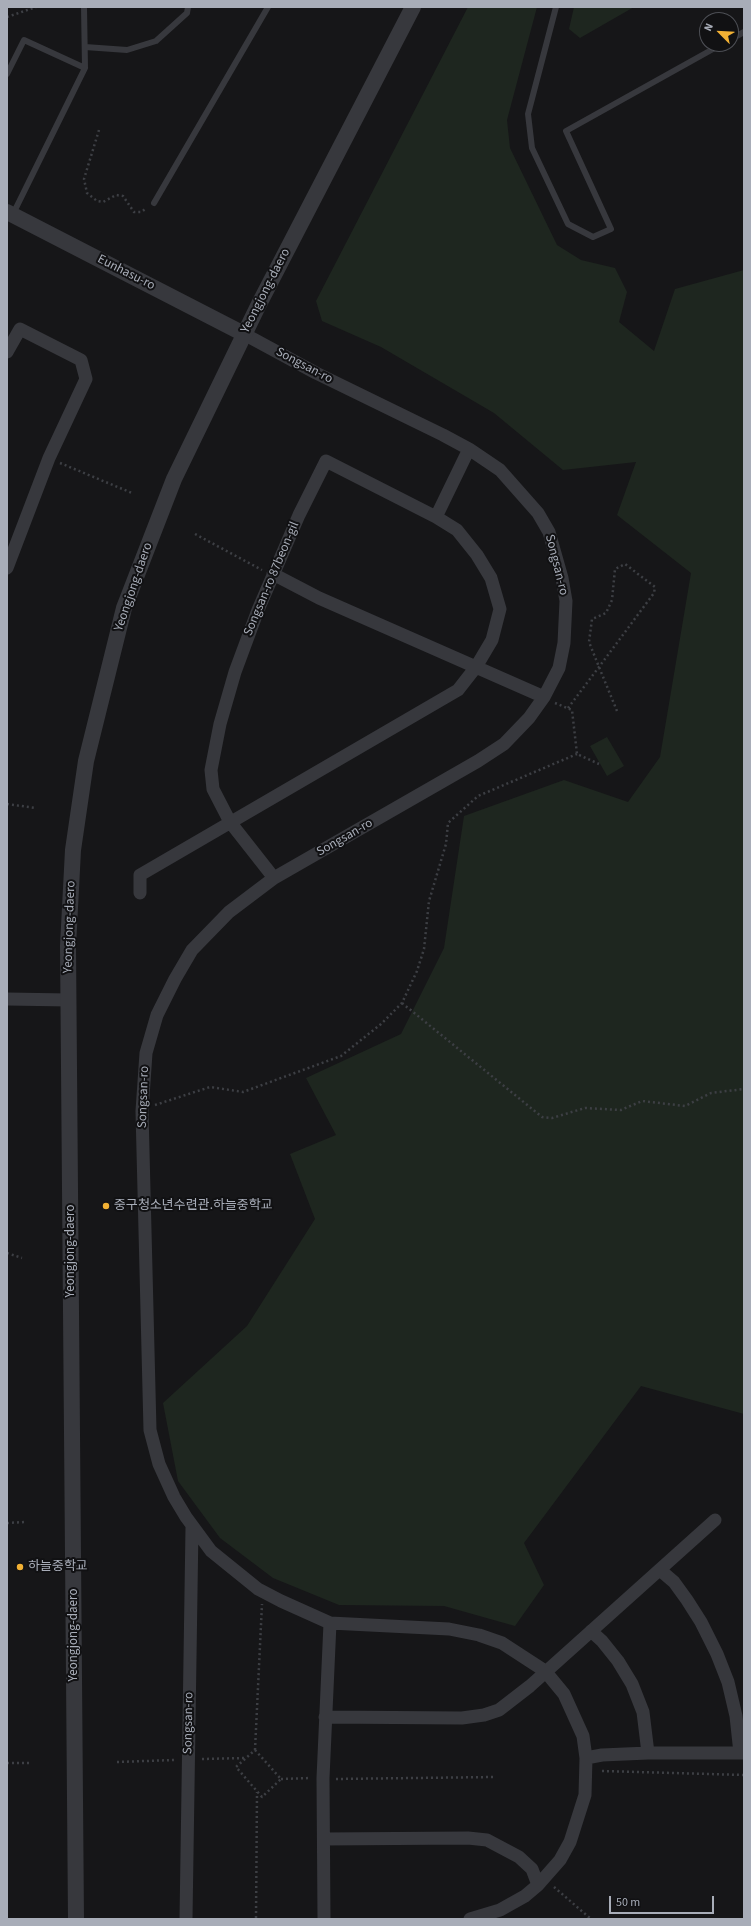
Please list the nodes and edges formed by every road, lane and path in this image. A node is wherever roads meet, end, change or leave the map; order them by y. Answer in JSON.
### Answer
{"nodes":[{"id":1,"x":36,"y":7,"type":"edge"},
{"id":2,"x":84,"y":7,"type":"edge"},
{"id":3,"x":188,"y":7,"type":"edge"},
{"id":4,"x":268,"y":7,"type":"edge"},
{"id":5,"x":413,"y":7,"type":"edge"},
{"id":6,"x":556,"y":7,"type":"edge"},
{"id":7,"x":7,"y":17,"type":"edge"},
{"id":8,"x":85,"y":47,"type":"junction"},
{"id":9,"x":708,"y":52,"type":"edge"},
{"id":10,"x":85,"y":68,"type":"junction"},
{"id":11,"x":7,"y":74,"type":"edge"},
{"id":12,"x":99,"y":130,"type":"dead end"},
{"id":13,"x":154,"y":203,"type":"joint"},
{"id":14,"x":9,"y":217,"type":"edge"},
{"id":15,"x":244,"y":334,"type":"junction"},
{"id":16,"x":7,"y":352,"type":"edge"},
{"id":17,"x":469,"y":449,"type":"junction"},
{"id":18,"x":49,"y":458,"type":"junction"},
{"id":19,"x":132,"y":493,"type":"dead end"},
{"id":20,"x":436,"y":517,"type":"junction"},
{"id":21,"x":195,"y":534,"type":"dead end"},
{"id":22,"x":9,"y":554,"type":"edge"},
{"id":23,"x":7,"y":568,"type":"edge"},
{"id":24,"x":269,"y":573,"type":"junction"},
{"id":25,"x":476,"y":667,"type":"junction"},
{"id":26,"x":599,"y":667,"type":"junction"},
{"id":27,"x":549,"y":700,"type":"junction"},
{"id":28,"x":568,"y":708,"type":"junction"},
{"id":29,"x":617,"y":711,"type":"dead end"},
{"id":30,"x":577,"y":754,"type":"junction"},
{"id":31,"x":599,"y":764,"type":"dead end"},
{"id":32,"x":7,"y":804,"type":"edge"},
{"id":33,"x":36,"y":808,"type":"dead end"},
{"id":34,"x":230,"y":822,"type":"junction"},
{"id":35,"x":274,"y":878,"type":"junction"},
{"id":36,"x":140,"y":893,"type":"dead end"},
{"id":37,"x":7,"y":999,"type":"edge"},
{"id":38,"x":69,"y":1000,"type":"junction"},
{"id":39,"x":402,"y":1003,"type":"junction"},
{"id":40,"x":744,"y":1089,"type":"edge"},
{"id":41,"x":151,"y":1107,"type":"dead end"},
{"id":42,"x":7,"y":1253,"type":"edge"},
{"id":43,"x":22,"y":1258,"type":"dead end"},
{"id":44,"x":715,"y":1520,"type":"dead end"},
{"id":45,"x":7,"y":1522,"type":"edge"},
{"id":46,"x":25,"y":1522,"type":"dead end"},
{"id":47,"x":192,"y":1526,"type":"junction"},
{"id":48,"x":660,"y":1570,"type":"junction"},
{"id":49,"x":262,"y":1603,"type":"dead end"},
{"id":50,"x":330,"y":1623,"type":"junction"},
{"id":51,"x":591,"y":1631,"type":"junction"},
{"id":52,"x":545,"y":1671,"type":"junction"},
{"id":53,"x":325,"y":1717,"type":"junction"},
{"id":54,"x":255,"y":1750,"type":"junction"},
{"id":55,"x":648,"y":1753,"type":"junction"},
{"id":56,"x":742,"y":1753,"type":"edge"},
{"id":57,"x":245,"y":1758,"type":"junction"},
{"id":58,"x":586,"y":1758,"type":"junction"},
{"id":59,"x":196,"y":1759,"type":"dead end"},
{"id":60,"x":174,"y":1760,"type":"dead end"},
{"id":61,"x":116,"y":1762,"type":"dead end"},
{"id":62,"x":7,"y":1763,"type":"edge"},
{"id":63,"x":29,"y":1763,"type":"dead end"},
{"id":64,"x":602,"y":1771,"type":"dead end"},
{"id":65,"x":744,"y":1775,"type":"edge"},
{"id":66,"x":495,"y":1777,"type":"dead end"},
{"id":67,"x":315,"y":1778,"type":"dead end"},
{"id":68,"x":281,"y":1779,"type":"junction"},
{"id":69,"x":332,"y":1779,"type":"dead end"},
{"id":70,"x":257,"y":1791,"type":"junction"},
{"id":71,"x":324,"y":1839,"type":"junction"},
{"id":72,"x":538,"y":1885,"type":"junction"},
{"id":73,"x":554,"y":1887,"type":"dead end"},
{"id":74,"x":256,"y":1918,"type":"edge"},
{"id":75,"x":76,"y":1919,"type":"edge"},
{"id":76,"x":186,"y":1919,"type":"edge"},
{"id":77,"x":324,"y":1919,"type":"edge"},
{"id":78,"x":470,"y":1919,"type":"edge"},
{"id":79,"x":591,"y":1919,"type":"edge"}],
"edges":[{"from":1,"to":7,"type":"path"},
{"from":2,"to":8,"type":"lane"},
{"from":3,"to":8,"type":"lane"},
{"from":4,"to":13,"type":"lane"},
{"from":5,"to":15,"type":"street","name":"Yeongjong-daero"},
{"from":6,"to":9,"type":"lane"},
{"from":8,"to":10,"type":"lane"},
{"from":10,"to":11,"type":"lane"},
{"from":10,"to":14,"type":"lane"},
{"from":12,"to":13,"type":"path"},
{"from":14,"to":15,"type":"street","name":"Eunhasu-ro"},
{"from":15,"to":17,"type":"street","name":"Songsan-ro"},
{"from":15,"to":38,"type":"street","name":"Yeongjong-daero"},
{"from":16,"to":18,"type":"street"},
{"from":17,"to":20,"type":"street"},
{"from":17,"to":27,"type":"street","name":"Songsan-ro"},
{"from":18,"to":19,"type":"path"},
{"from":18,"to":22,"type":"street"},
{"from":20,"to":24,"type":"street","name":"Songsan-ro 87beon-gil"},
{"from":20,"to":25,"type":"street"},
{"from":21,"to":24,"type":"path"},
{"from":22,"to":23,"type":"street"},
{"from":24,"to":25,"type":"street"},
{"from":24,"to":34,"type":"street","name":"Songsan-ro 87beon-gil"},
{"from":25,"to":27,"type":"street"},
{"from":25,"to":34,"type":"street"},
{"from":26,"to":26,"type":"path"},
{"from":26,"to":28,"type":"path"},
{"from":26,"to":29,"type":"path"},
{"from":27,"to":28,"type":"path"},
{"from":27,"to":35,"type":"street","name":"Songsan-ro"},
{"from":28,"to":30,"type":"path"},
{"from":30,"to":31,"type":"path"},
{"from":30,"to":39,"type":"path"},
{"from":32,"to":33,"type":"path"},
{"from":34,"to":35,"type":"street","name":"Songsan-ro 87beon-gil"},
{"from":34,"to":36,"type":"street"},
{"from":35,"to":47,"type":"street","name":"Songsan-ro"},
{"from":37,"to":38,"type":"street"},
{"from":38,"to":75,"type":"street","name":"Yeongjong-daero"},
{"from":39,"to":40,"type":"path"},
{"from":39,"to":41,"type":"path"},
{"from":42,"to":43,"type":"path"},
{"from":44,"to":48,"type":"street"},
{"from":45,"to":46,"type":"path"},
{"from":47,"to":50,"type":"street","name":"Songsan-ro"},
{"from":47,"to":76,"type":"street","name":"Songsan-ro"},
{"from":48,"to":51,"type":"street"},
{"from":48,"to":56,"type":"street"},
{"from":49,"to":54,"type":"path"},
{"from":50,"to":52,"type":"street","name":"Songsan-ro"},
{"from":50,"to":53,"type":"street"},
{"from":51,"to":52,"type":"street"},
{"from":51,"to":55,"type":"street"},
{"from":52,"to":53,"type":"street"},
{"from":52,"to":58,"type":"street","name":"Songsan-ro"},
{"from":53,"to":71,"type":"street"},
{"from":54,"to":57,"type":"path"},
{"from":54,"to":68,"type":"path"},
{"from":55,"to":56,"type":"street"},
{"from":55,"to":58,"type":"street"},
{"from":57,"to":59,"type":"path"},
{"from":57,"to":70,"type":"path"},
{"from":58,"to":72,"type":"street","name":"Songsan-ro"},
{"from":60,"to":61,"type":"path"},
{"from":62,"to":63,"type":"path"},
{"from":64,"to":65,"type":"path"},
{"from":66,"to":69,"type":"path"},
{"from":67,"to":68,"type":"path"},
{"from":68,"to":70,"type":"path"},
{"from":70,"to":74,"type":"path"},
{"from":71,"to":72,"type":"street"},
{"from":71,"to":77,"type":"street"},
{"from":72,"to":78,"type":"street","name":"Songsan-ro"},
{"from":73,"to":79,"type":"path"}]}
